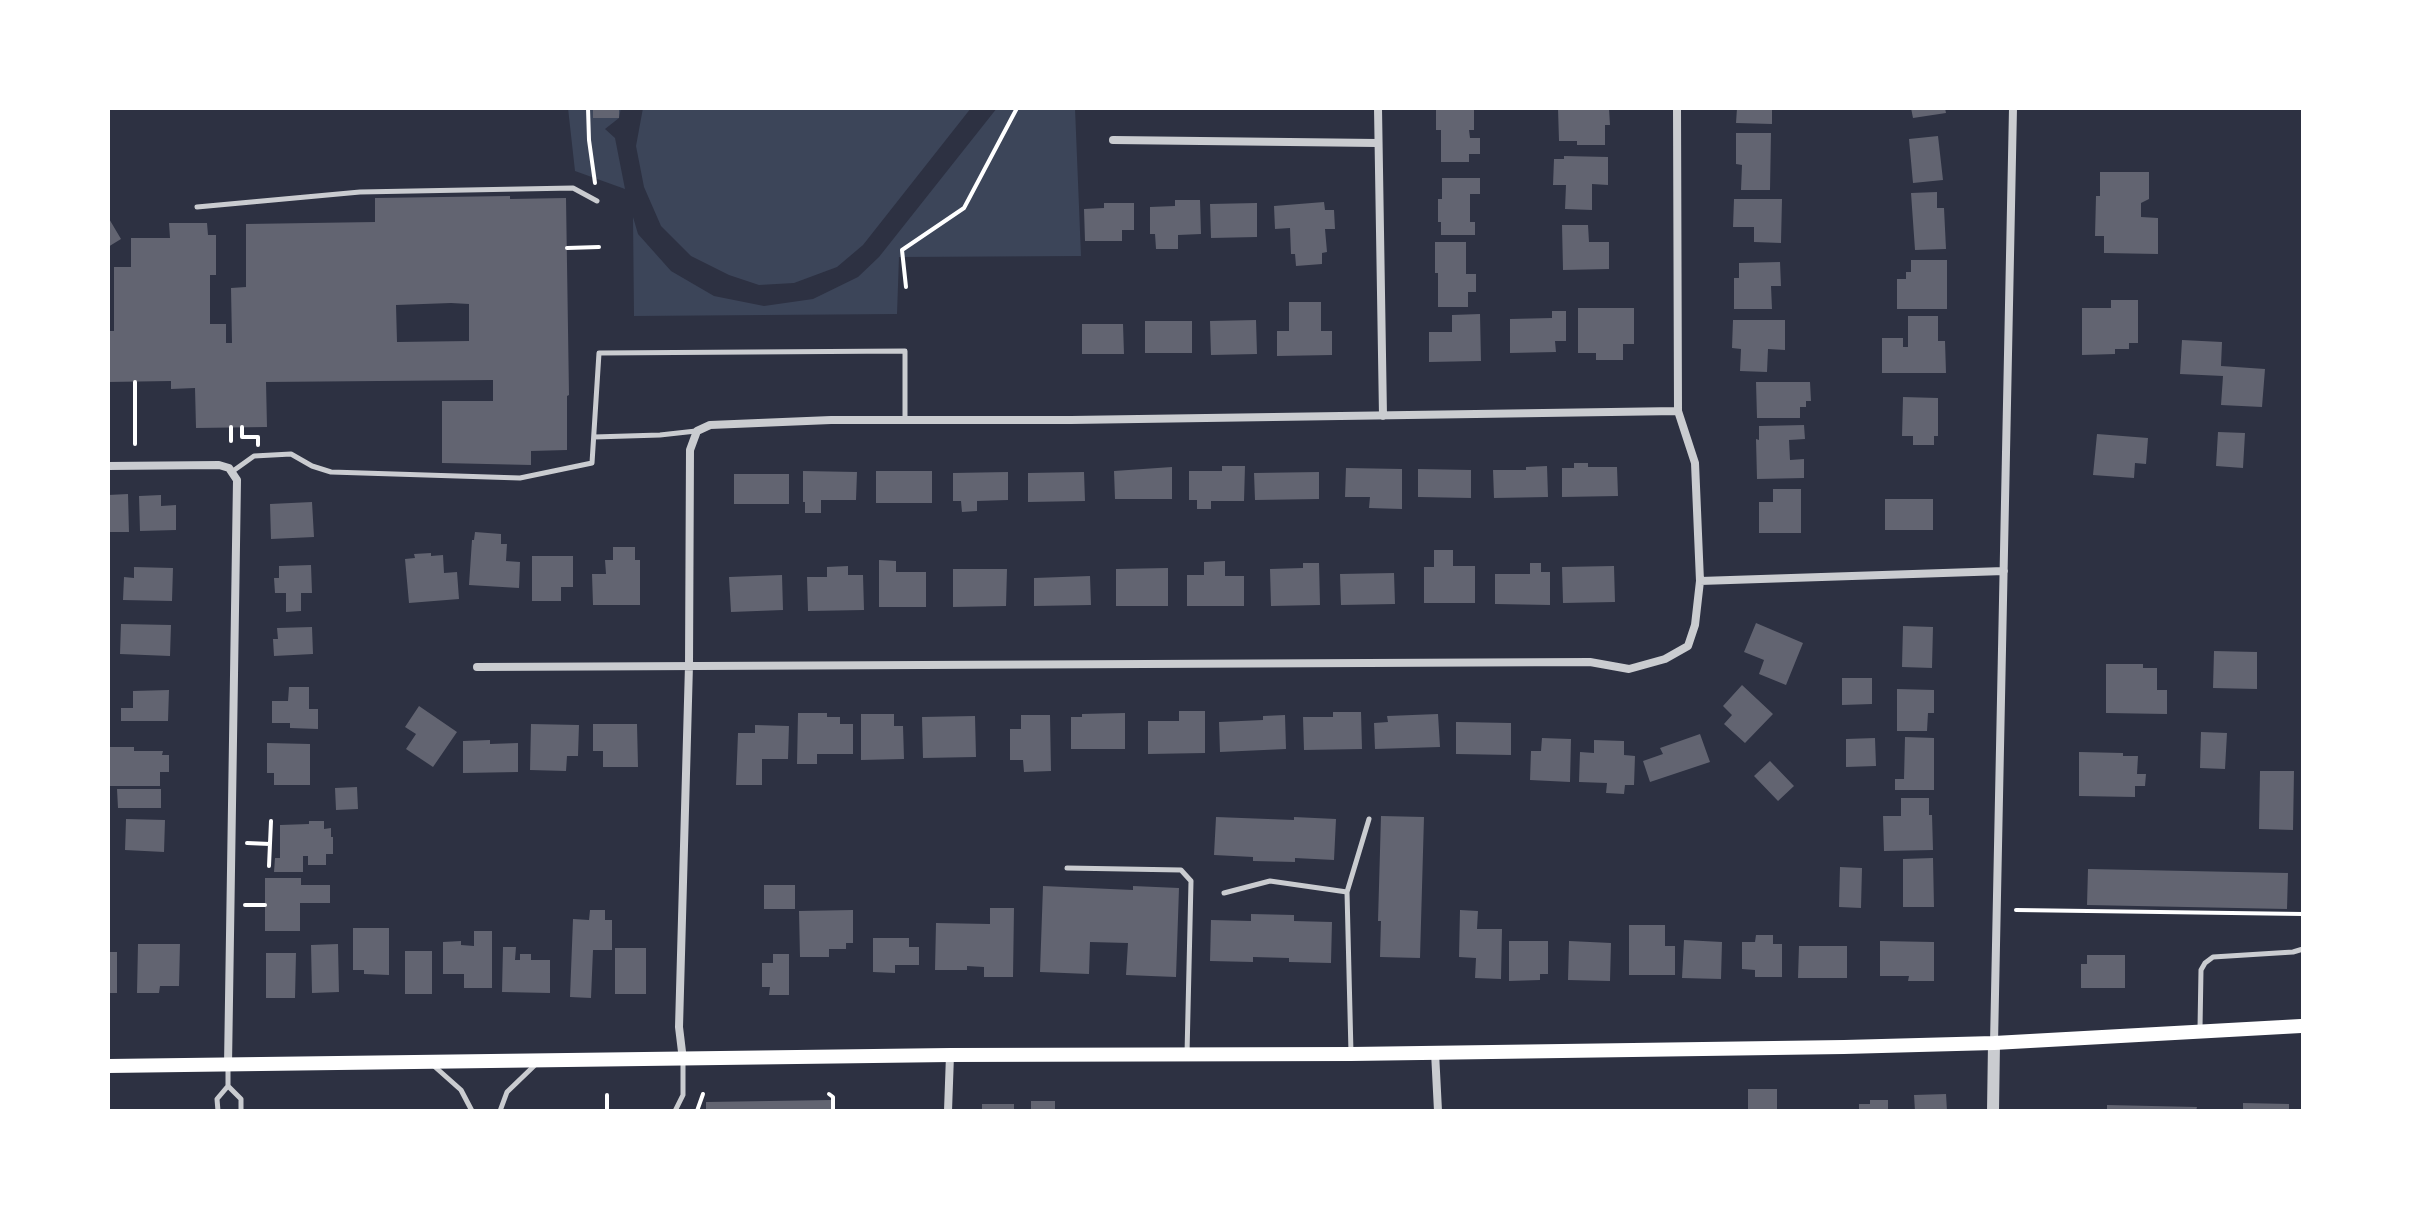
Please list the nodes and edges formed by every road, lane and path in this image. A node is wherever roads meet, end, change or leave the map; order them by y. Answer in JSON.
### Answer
{"nodes":[{"id":1,"x":1017,"y":108,"type":"edge"},
{"id":2,"x":1378,"y":108,"type":"edge"},
{"id":3,"x":1677,"y":108,"type":"edge"},
{"id":4,"x":2013,"y":108,"type":"edge"},
{"id":5,"x":589,"y":109,"type":"edge"},
{"id":6,"x":1113,"y":140,"type":"dead end"},
{"id":7,"x":1377,"y":143,"type":"junction"},
{"id":8,"x":597,"y":201,"type":"joint"},
{"id":9,"x":197,"y":207,"type":"dead end"},
{"id":10,"x":599,"y":247,"type":"dead end"},
{"id":11,"x":567,"y":248,"type":"dead end"},
{"id":12,"x":906,"y":287,"type":"dead end"},
{"id":13,"x":135,"y":382,"type":"dead end"},
{"id":14,"x":1678,"y":411,"type":"junction"},
{"id":15,"x":1383,"y":416,"type":"junction"},
{"id":16,"x":905,"y":421,"type":"junction"},
{"id":17,"x":231,"y":427,"type":"dead end"},
{"id":18,"x":242,"y":427,"type":"dead end"},
{"id":19,"x":697,"y":431,"type":"junction"},
{"id":20,"x":594,"y":437,"type":"junction"},
{"id":21,"x":231,"y":441,"type":"dead end"},
{"id":22,"x":258,"y":441,"type":"dead end"},
{"id":23,"x":135,"y":444,"type":"dead end"},
{"id":24,"x":108,"y":466,"type":"edge"},
{"id":25,"x":233,"y":471,"type":"junction"},
{"id":26,"x":2004,"y":571,"type":"junction"},
{"id":27,"x":1700,"y":581,"type":"junction"},
{"id":28,"x":689,"y":665,"type":"junction"},
{"id":29,"x":477,"y":667,"type":"dead end"},
{"id":30,"x":1369,"y":819,"type":"dead end"},
{"id":31,"x":271,"y":821,"type":"dead end"},
{"id":32,"x":247,"y":843,"type":"dead end"},
{"id":33,"x":270,"y":844,"type":"junction"},
{"id":34,"x":269,"y":866,"type":"dead end"},
{"id":35,"x":1067,"y":868,"type":"dead end"},
{"id":36,"x":1347,"y":892,"type":"junction"},
{"id":37,"x":1224,"y":893,"type":"dead end"},
{"id":38,"x":245,"y":905,"type":"dead end"},
{"id":39,"x":265,"y":905,"type":"dead end"},
{"id":40,"x":2016,"y":910,"type":"dead end"},
{"id":41,"x":2303,"y":914,"type":"edge"},
{"id":42,"x":2303,"y":949,"type":"edge"},
{"id":43,"x":2302,"y":1026,"type":"edge"},
{"id":44,"x":2200,"y":1033,"type":"junction"},
{"id":45,"x":1994,"y":1043,"type":"junction"},
{"id":46,"x":1435,"y":1052,"type":"junction"},
{"id":47,"x":1351,"y":1054,"type":"junction"},
{"id":48,"x":950,"y":1055,"type":"junction"},
{"id":49,"x":1187,"y":1055,"type":"junction"},
{"id":50,"x":683,"y":1060,"type":"junction"},
{"id":51,"x":538,"y":1061,"type":"junction"},
{"id":52,"x":430,"y":1062,"type":"junction"},
{"id":53,"x":228,"y":1065,"type":"junction"},
{"id":54,"x":108,"y":1066,"type":"edge"},
{"id":55,"x":228,"y":1086,"type":"junction"},
{"id":56,"x":703,"y":1094,"type":"dead end"},
{"id":57,"x":829,"y":1094,"type":"dead end"},
{"id":58,"x":607,"y":1095,"type":"dead end"},
{"id":59,"x":218,"y":1111,"type":"edge"},
{"id":60,"x":241,"y":1111,"type":"edge"},
{"id":61,"x":472,"y":1111,"type":"edge"},
{"id":62,"x":500,"y":1111,"type":"edge"},
{"id":63,"x":607,"y":1111,"type":"edge"},
{"id":64,"x":675,"y":1111,"type":"edge"},
{"id":65,"x":697,"y":1111,"type":"edge"},
{"id":66,"x":833,"y":1111,"type":"edge"},
{"id":67,"x":948,"y":1111,"type":"edge"},
{"id":68,"x":1438,"y":1111,"type":"edge"},
{"id":69,"x":1993,"y":1111,"type":"edge"}],
"edges":[{"from":1,"to":12,"type":"path"},
{"from":2,"to":7,"type":"street"},
{"from":3,"to":14,"type":"street"},
{"from":4,"to":26,"type":"street"},
{"from":5,"to":8,"type":"path"},
{"from":6,"to":7,"type":"street"},
{"from":7,"to":15,"type":"street"},
{"from":8,"to":9,"type":"lane"},
{"from":10,"to":11,"type":"path"},
{"from":13,"to":23,"type":"path"},
{"from":14,"to":15,"type":"street"},
{"from":14,"to":27,"type":"street"},
{"from":15,"to":16,"type":"street"},
{"from":16,"to":19,"type":"street"},
{"from":16,"to":20,"type":"lane"},
{"from":17,"to":21,"type":"path"},
{"from":18,"to":22,"type":"path"},
{"from":19,"to":20,"type":"lane"},
{"from":19,"to":28,"type":"street"},
{"from":20,"to":25,"type":"lane"},
{"from":24,"to":25,"type":"street"},
{"from":25,"to":53,"type":"street"},
{"from":26,"to":27,"type":"street"},
{"from":26,"to":45,"type":"street"},
{"from":27,"to":28,"type":"street"},
{"from":28,"to":29,"type":"street"},
{"from":28,"to":50,"type":"street"},
{"from":30,"to":36,"type":"lane"},
{"from":31,"to":33,"type":"path"},
{"from":32,"to":33,"type":"path"},
{"from":33,"to":34,"type":"path"},
{"from":35,"to":49,"type":"lane"},
{"from":36,"to":37,"type":"lane"},
{"from":36,"to":47,"type":"lane"},
{"from":38,"to":39,"type":"path"},
{"from":40,"to":41,"type":"path"},
{"from":42,"to":44,"type":"lane"},
{"from":43,"to":44,"type":"main road"},
{"from":44,"to":45,"type":"main road"},
{"from":45,"to":46,"type":"main road"},
{"from":45,"to":69,"type":"street"},
{"from":46,"to":47,"type":"main road"},
{"from":46,"to":68,"type":"street"},
{"from":47,"to":49,"type":"main road"},
{"from":48,"to":49,"type":"main road"},
{"from":48,"to":50,"type":"main road"},
{"from":48,"to":67,"type":"street"},
{"from":50,"to":51,"type":"main road"},
{"from":50,"to":64,"type":"lane"},
{"from":51,"to":52,"type":"main road"},
{"from":51,"to":62,"type":"lane"},
{"from":52,"to":53,"type":"main road"},
{"from":52,"to":61,"type":"lane"},
{"from":53,"to":54,"type":"main road"},
{"from":53,"to":55,"type":"lane"},
{"from":55,"to":59,"type":"lane"},
{"from":55,"to":60,"type":"lane"},
{"from":56,"to":65,"type":"path"},
{"from":57,"to":66,"type":"path"},
{"from":58,"to":63,"type":"path"}]}
